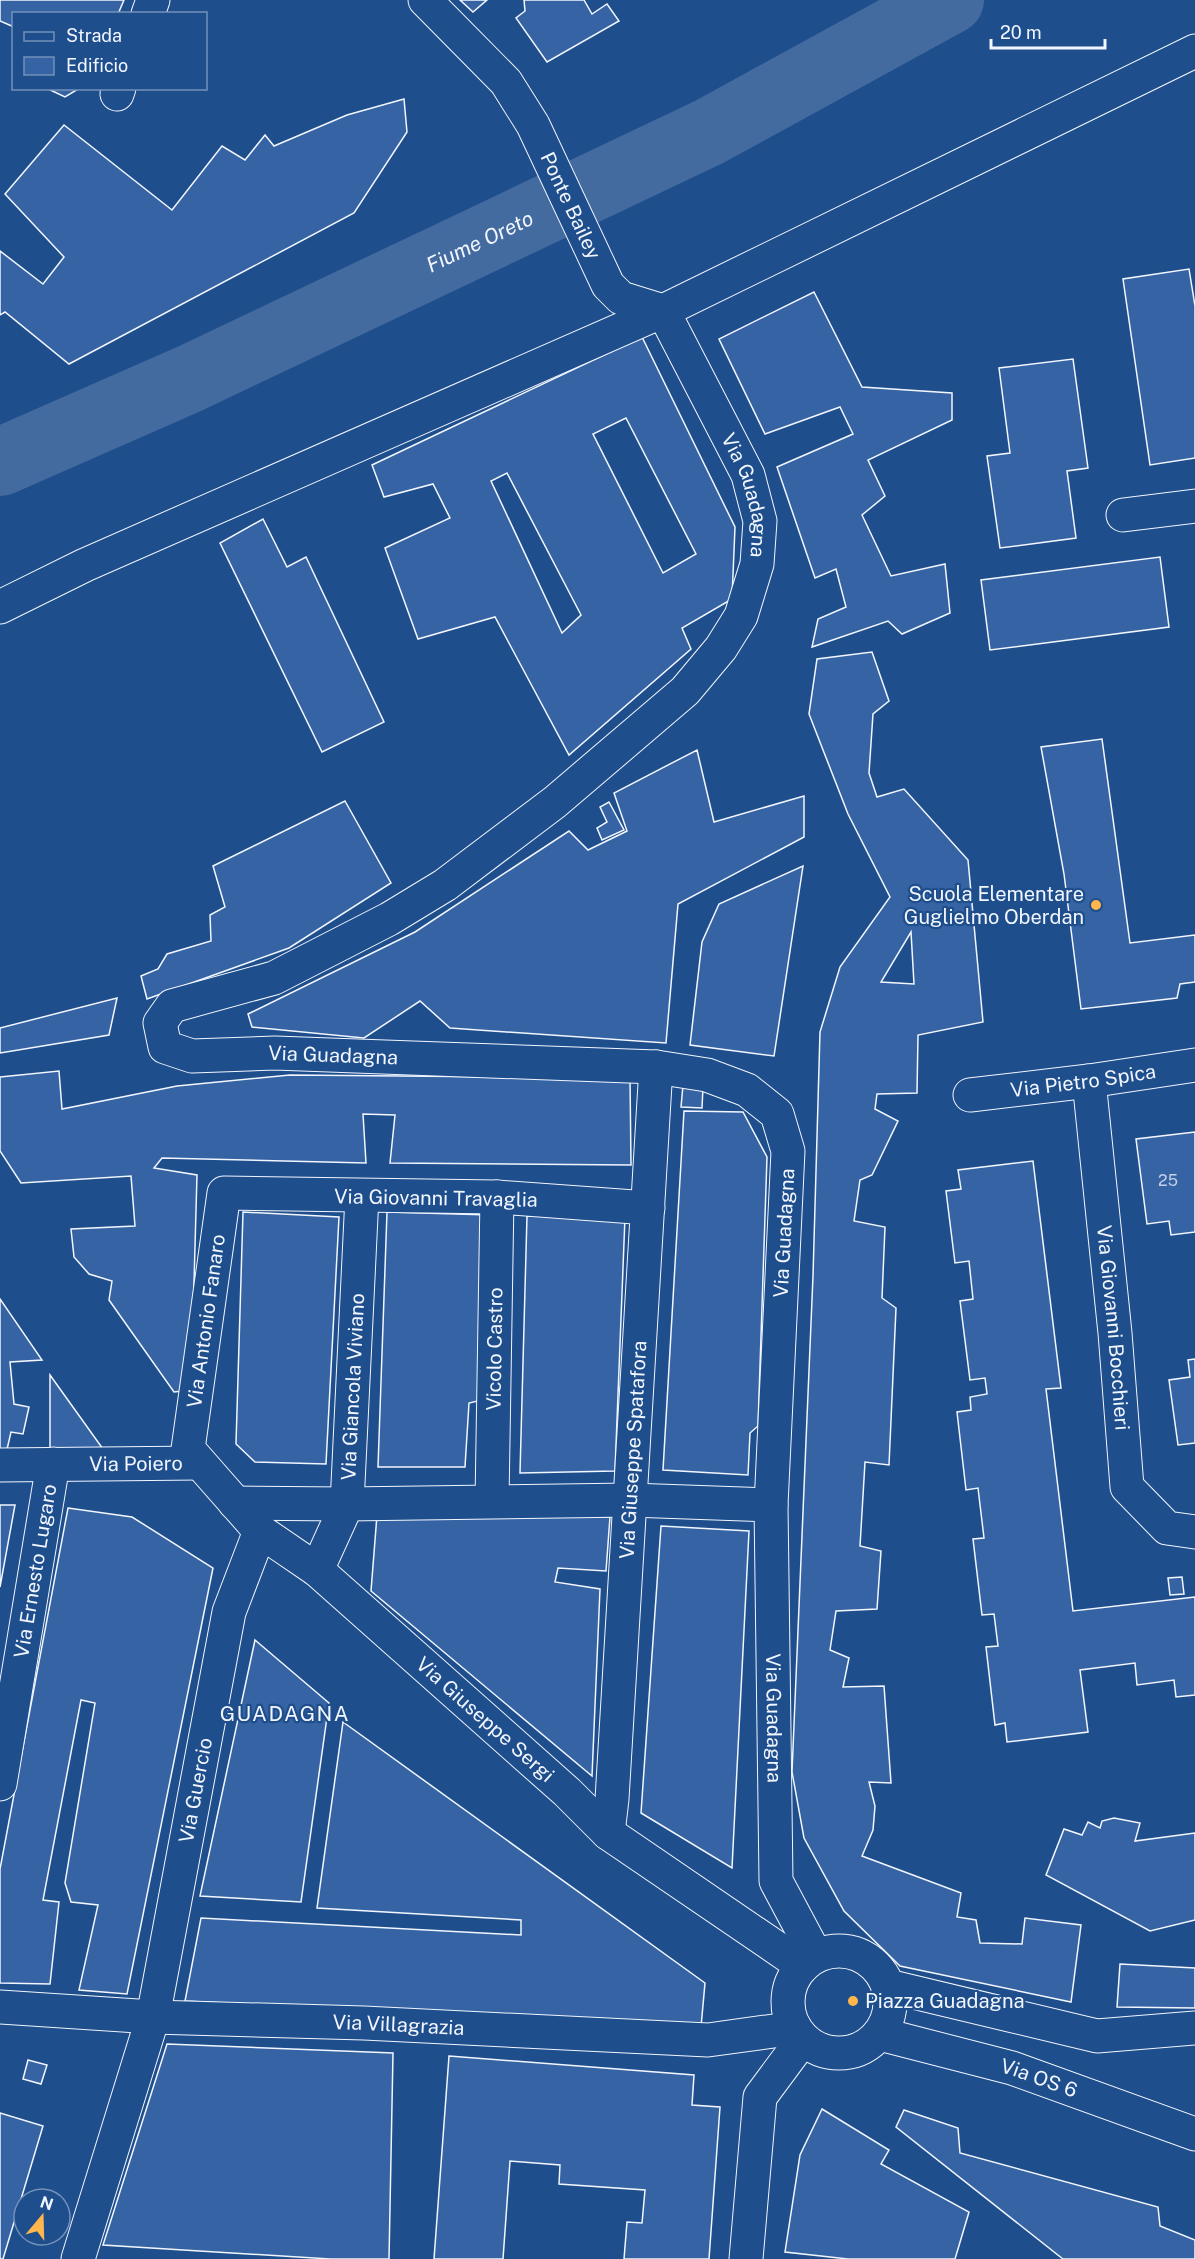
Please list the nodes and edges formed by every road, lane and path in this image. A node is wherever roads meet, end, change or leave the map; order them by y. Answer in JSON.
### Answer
{"nodes":[{"id":1,"x":425,"y":0,"type":"edge"},
{"id":2,"x":1195,"y":51,"type":"edge"},
{"id":3,"x":663,"y":311,"type":"junction"},
{"id":4,"x":1195,"y":506,"type":"edge"},
{"id":5,"x":1123,"y":515,"type":"dead end"},
{"id":6,"x":0,"y":607,"type":"edge"},
{"id":7,"x":1195,"y":1065,"type":"edge"},
{"id":8,"x":656,"y":1067,"type":"junction"},
{"id":9,"x":1089,"y":1081,"type":"junction"},
{"id":10,"x":970,"y":1095,"type":"dead end"},
{"id":11,"x":224,"y":1193,"type":"joint"},
{"id":12,"x":362,"y":1196,"type":"junction"},
{"id":13,"x":497,"y":1197,"type":"junction"},
{"id":14,"x":648,"y":1208,"type":"junction"},
{"id":15,"x":194,"y":1456,"type":"junction"},
{"id":16,"x":53,"y":1464,"type":"junction"},
{"id":17,"x":0,"y":1465,"type":"edge"},
{"id":18,"x":630,"y":1500,"type":"junction"},
{"id":19,"x":492,"y":1501,"type":"junction"},
{"id":20,"x":235,"y":1503,"type":"junction"},
{"id":21,"x":347,"y":1504,"type":"junction"},
{"id":22,"x":771,"y":1505,"type":"junction"},
{"id":23,"x":260,"y":1531,"type":"junction"},
{"id":24,"x":1195,"y":1532,"type":"edge"},
{"id":25,"x":317,"y":1570,"type":"junction"},
{"id":26,"x":0,"y":1785,"type":"edge"},
{"id":27,"x":608,"y":1833,"type":"junction"},
{"id":28,"x":809,"y":1961,"type":"junction"},
{"id":29,"x":888,"y":1986,"type":"junction"},
{"id":30,"x":0,"y":2007,"type":"edge"},
{"id":31,"x":153,"y":2017,"type":"junction"},
{"id":32,"x":1195,"y":2028,"type":"edge"},
{"id":33,"x":799,"y":2034,"type":"junction"},
{"id":34,"x":880,"y":2034,"type":"junction"},
{"id":35,"x":1195,"y":2134,"type":"edge"},
{"id":36,"x":78,"y":2259,"type":"edge"},
{"id":37,"x":746,"y":2259,"type":"edge"}],
"edges":[{"from":1,"to":3,"type":"street","name":"Ponte Bailey"},
{"from":2,"to":3,"type":"street"},
{"from":3,"to":6,"type":"street"},
{"from":3,"to":8,"type":"street","name":"Via Guadagna"},
{"from":4,"to":5,"type":"street"},
{"from":7,"to":9,"type":"street","name":"Via Pietro Spica"},
{"from":8,"to":14,"type":"street","name":"Via Giuseppe Spatafora"},
{"from":8,"to":22,"type":"street","name":"Via Guadagna"},
{"from":9,"to":10,"type":"street","name":"Via Pietro Spica"},
{"from":9,"to":24,"type":"street","name":"Via Giovanni Bocchieri"},
{"from":11,"to":12,"type":"street","name":"Via Giovanni Travaglia"},
{"from":11,"to":15,"type":"street","name":"Via Antonio Fanaro"},
{"from":12,"to":13,"type":"street","name":"Via Giovanni Travaglia"},
{"from":12,"to":21,"type":"street","name":"Via Giancola Viviano"},
{"from":13,"to":14,"type":"street","name":"Via Giovanni Travaglia"},
{"from":13,"to":19,"type":"street","name":"Vicolo Castro"},
{"from":14,"to":18,"type":"street","name":"Via Giuseppe Spatafora"},
{"from":15,"to":16,"type":"street","name":"Via Poiero"},
{"from":15,"to":20,"type":"street","name":"Via Giuseppe Sergi"},
{"from":16,"to":17,"type":"street","name":"Via Poiero"},
{"from":16,"to":26,"type":"street","name":"Via Ernesto Lugaro"},
{"from":18,"to":19,"type":"street"},
{"from":18,"to":22,"type":"street"},
{"from":18,"to":27,"type":"street","name":"Via Giuseppe Spatafora"},
{"from":19,"to":21,"type":"street"},
{"from":20,"to":21,"type":"street"},
{"from":20,"to":23,"type":"street","name":"Via Giuseppe Sergi"},
{"from":21,"to":25,"type":"street","name":"Via Giancola Viviano"},
{"from":22,"to":28,"type":"street","name":"Via Guadagna"},
{"from":23,"to":25,"type":"street","name":"Via Giuseppe Sergi"},
{"from":23,"to":31,"type":"street","name":"Via Guercio"},
{"from":25,"to":27,"type":"street","name":"Via Giuseppe Sergi"},
{"from":27,"to":28,"type":"street","name":"Via Giuseppe Sergi"},
{"from":28,"to":29,"type":"street"},
{"from":28,"to":33,"type":"street"},
{"from":29,"to":32,"type":"street"},
{"from":29,"to":34,"type":"street"},
{"from":30,"to":31,"type":"street","name":"Via Villagrazia"},
{"from":31,"to":33,"type":"street","name":"Via Villagrazia"},
{"from":31,"to":36,"type":"street","name":"Via Guercio"},
{"from":33,"to":34,"type":"street"},
{"from":33,"to":37,"type":"street"},
{"from":34,"to":35,"type":"street","name":"Via OS 6"}]}
